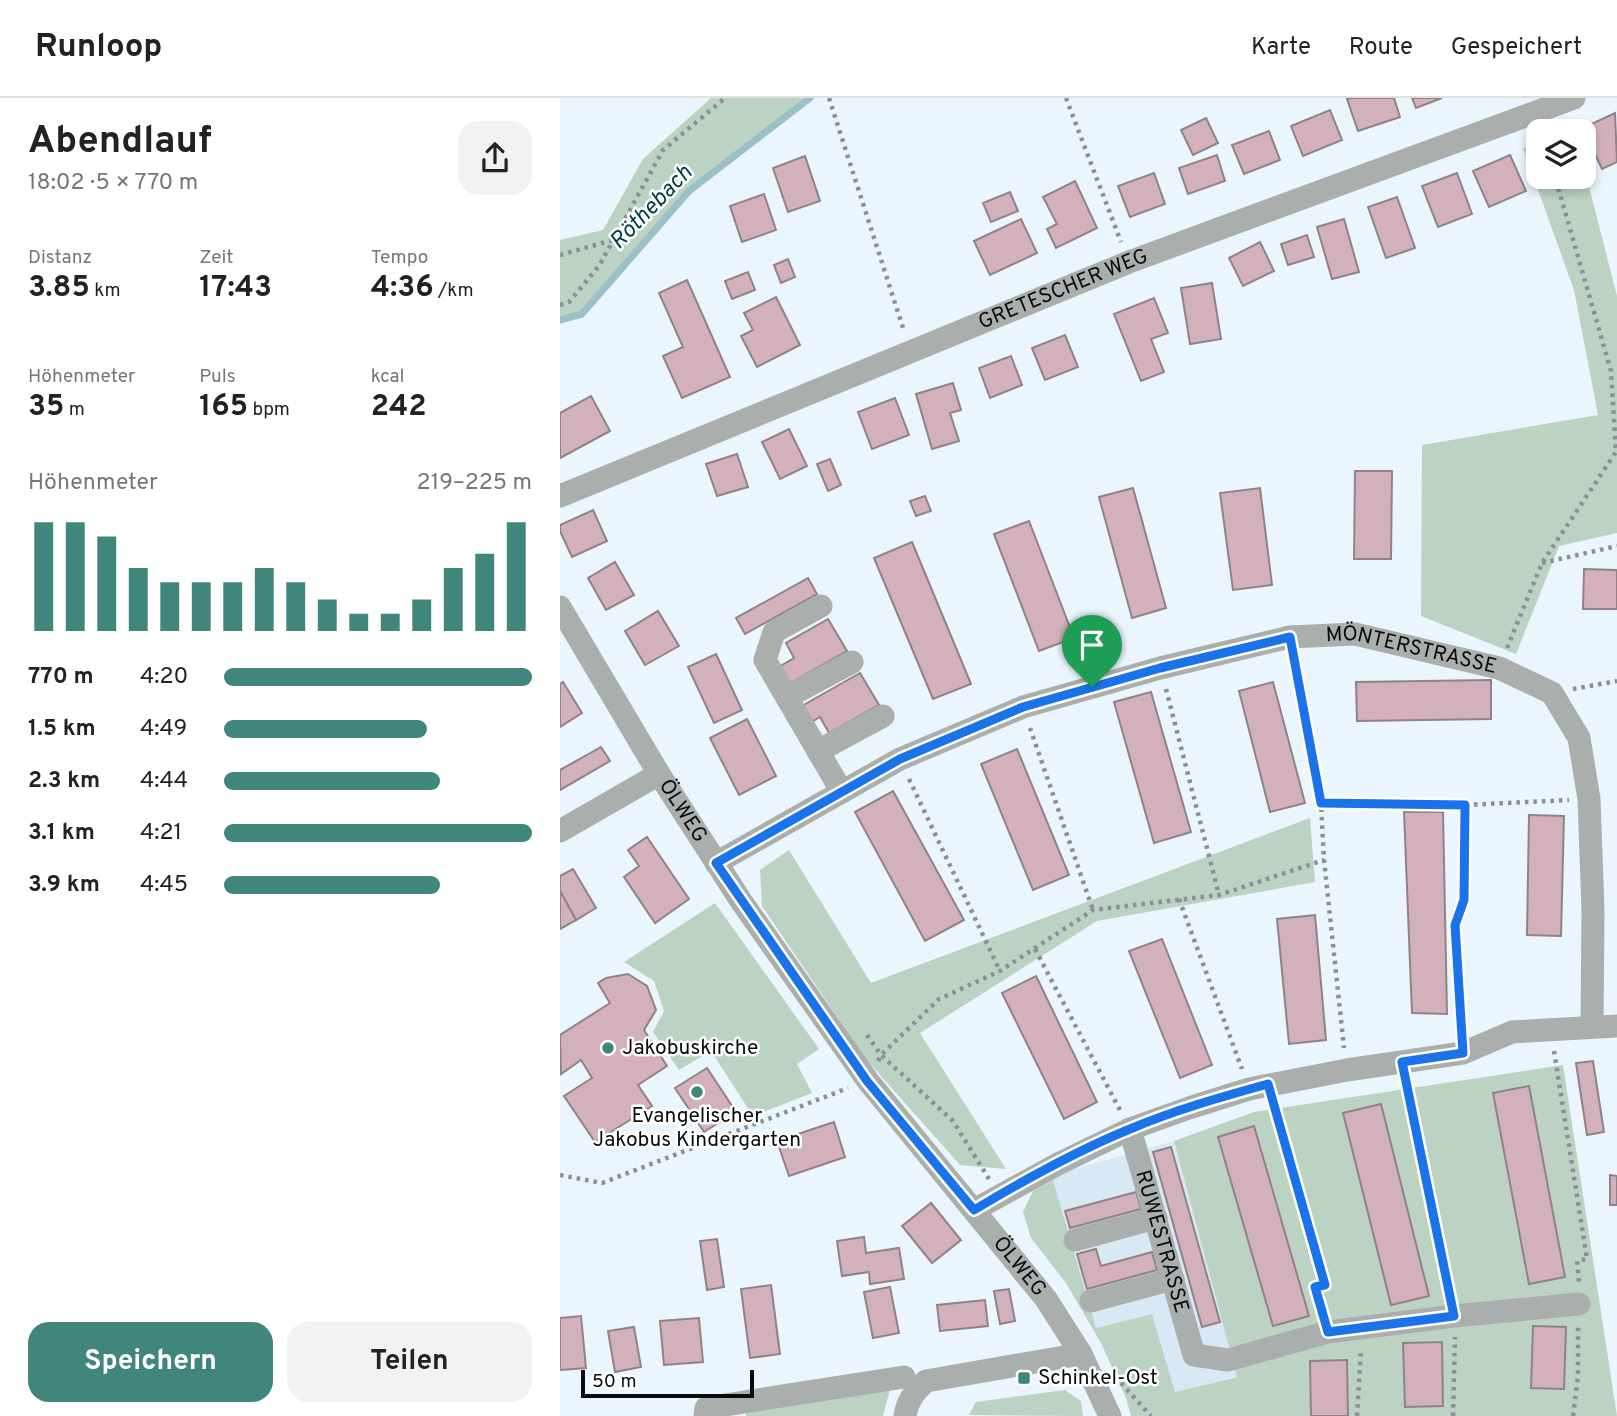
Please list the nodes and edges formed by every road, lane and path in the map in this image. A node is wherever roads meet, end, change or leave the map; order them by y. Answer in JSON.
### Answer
{"nodes":[{"id":1,"x":725,"y":98,"type":"edge"},
{"id":2,"x":829,"y":98,"type":"edge"},
{"id":3,"x":1066,"y":98,"type":"edge"},
{"id":4,"x":1574,"y":98,"type":"edge"},
{"id":5,"x":1558,"y":189,"type":"edge"},
{"id":6,"x":613,"y":240,"type":"junction"},
{"id":7,"x":560,"y":255,"type":"edge"},
{"id":8,"x":1129,"y":262,"type":"junction"},
{"id":9,"x":560,"y":305,"type":"edge"},
{"id":10,"x":911,"y":352,"type":"junction"},
{"id":11,"x":560,"y":496,"type":"edge"},
{"id":12,"x":1617,"y":545,"type":"edge"},
{"id":13,"x":1542,"y":563,"type":"junction"},
{"id":14,"x":821,"y":606,"type":"dead end"},
{"id":15,"x":560,"y":607,"type":"edge"},
{"id":16,"x":1290,"y":637,"type":"junction"},
{"id":17,"x":852,"y":662,"type":"dead end"},
{"id":18,"x":1160,"y":668,"type":"junction"},
{"id":19,"x":1499,"y":668,"type":"junction"},
{"id":20,"x":1617,"y":681,"type":"edge"},
{"id":21,"x":1552,"y":693,"type":"junction"},
{"id":22,"x":787,"y":697,"type":"junction"},
{"id":23,"x":1023,"y":707,"type":"junction"},
{"id":24,"x":883,"y":716,"type":"dead end"},
{"id":25,"x":818,"y":751,"type":"junction"},
{"id":26,"x":900,"y":759,"type":"junction"},
{"id":27,"x":659,"y":774,"type":"junction"},
{"id":28,"x":842,"y":792,"type":"junction"},
{"id":29,"x":1589,"y":799,"type":"junction"},
{"id":30,"x":1321,"y":803,"type":"junction"},
{"id":31,"x":1465,"y":805,"type":"junction"},
{"id":32,"x":560,"y":831,"type":"edge"},
{"id":33,"x":1324,"y":860,"type":"junction"},
{"id":34,"x":716,"y":863,"type":"junction"},
{"id":35,"x":1219,"y":895,"type":"junction"},
{"id":36,"x":1179,"y":899,"type":"junction"},
{"id":37,"x":1093,"y":910,"type":"junction"},
{"id":38,"x":1035,"y":949,"type":"junction"},
{"id":39,"x":1000,"y":971,"type":"junction"},
{"id":40,"x":1617,"y":1026,"type":"edge"},
{"id":41,"x":1592,"y":1027,"type":"junction"},
{"id":42,"x":1551,"y":1029,"type":"junction"},
{"id":43,"x":1463,"y":1053,"type":"junction"},
{"id":44,"x":881,"y":1055,"type":"junction"},
{"id":45,"x":1402,"y":1062,"type":"junction"},
{"id":46,"x":1347,"y":1070,"type":"junction"},
{"id":47,"x":867,"y":1081,"type":"junction"},
{"id":48,"x":1258,"y":1087,"type":"junction"},
{"id":49,"x":1130,"y":1129,"type":"junction"},
{"id":50,"x":560,"y":1175,"type":"edge"},
{"id":51,"x":999,"y":1195,"type":"junction"},
{"id":52,"x":974,"y":1210,"type":"junction"},
{"id":53,"x":1156,"y":1218,"type":"junction"},
{"id":54,"x":1075,"y":1240,"type":"dead end"},
{"id":55,"x":1173,"y":1279,"type":"junction"},
{"id":56,"x":1091,"y":1301,"type":"dead end"},
{"id":57,"x":1579,"y":1304,"type":"junction"},
{"id":58,"x":1454,"y":1316,"type":"junction"},
{"id":59,"x":1362,"y":1326,"type":"junction"},
{"id":60,"x":1328,"y":1332,"type":"junction"},
{"id":61,"x":1081,"y":1354,"type":"junction"},
{"id":62,"x":904,"y":1377,"type":"dead end"},
{"id":63,"x":705,"y":1416,"type":"edge"},
{"id":64,"x":905,"y":1416,"type":"edge"},
{"id":65,"x":1110,"y":1416,"type":"edge"},
{"id":66,"x":1357,"y":1416,"type":"edge"},
{"id":67,"x":1453,"y":1416,"type":"edge"},
{"id":68,"x":1573,"y":1416,"type":"edge"}],
"edges":[{"from":1,"to":6,"type":"path"},
{"from":2,"to":10,"type":"path"},
{"from":3,"to":8,"type":"path"},
{"from":4,"to":8,"type":"street","name":"GRETESCHER WEG"},
{"from":5,"to":13,"type":"path"},
{"from":6,"to":7,"type":"path"},
{"from":6,"to":9,"type":"path"},
{"from":8,"to":10,"type":"street","name":"GRETESCHER WEG"},
{"from":10,"to":11,"type":"street","name":"GRETESCHER WEG"},
{"from":12,"to":13,"type":"path"},
{"from":13,"to":19,"type":"path"},
{"from":14,"to":22,"type":"street"},
{"from":15,"to":27,"type":"street","name":"ÖLWEG"},
{"from":16,"to":18,"type":"street","name":"MÖNTERSTRASSE"},
{"from":16,"to":19,"type":"street","name":"MÖNTERSTRASSE"},
{"from":16,"to":30,"type":"path"},
{"from":17,"to":22,"type":"street"},
{"from":18,"to":23,"type":"street","name":"MÖNTERSTRASSE"},
{"from":18,"to":35,"type":"path"},
{"from":19,"to":21,"type":"street","name":"MÖNTERSTRASSE"},
{"from":20,"to":21,"type":"path"},
{"from":21,"to":29,"type":"street"},
{"from":22,"to":25,"type":"street"},
{"from":23,"to":26,"type":"street","name":"MÖNTERSTRASSE"},
{"from":23,"to":37,"type":"path"},
{"from":24,"to":25,"type":"street"},
{"from":25,"to":28,"type":"street"},
{"from":26,"to":28,"type":"street","name":"MÖNTERSTRASSE"},
{"from":26,"to":39,"type":"path"},
{"from":27,"to":32,"type":"street"},
{"from":27,"to":34,"type":"street","name":"ÖLWEG"},
{"from":28,"to":34,"type":"street","name":"MÖNTERSTRASSE"},
{"from":29,"to":31,"type":"path"},
{"from":29,"to":41,"type":"street"},
{"from":30,"to":31,"type":"path"},
{"from":30,"to":33,"type":"path"},
{"from":31,"to":43,"type":"path"},
{"from":33,"to":35,"type":"path"},
{"from":33,"to":46,"type":"path"},
{"from":34,"to":47,"type":"street","name":"ÖLWEG"},
{"from":35,"to":36,"type":"path"},
{"from":36,"to":37,"type":"path"},
{"from":36,"to":48,"type":"path"},
{"from":37,"to":38,"type":"path"},
{"from":38,"to":39,"type":"path"},
{"from":38,"to":49,"type":"path"},
{"from":39,"to":44,"type":"path"},
{"from":40,"to":41,"type":"street"},
{"from":41,"to":42,"type":"street"},
{"from":42,"to":43,"type":"street"},
{"from":42,"to":57,"type":"path"},
{"from":43,"to":45,"type":"street"},
{"from":44,"to":47,"type":"path"},
{"from":44,"to":51,"type":"path"},
{"from":45,"to":46,"type":"street"},
{"from":45,"to":58,"type":"path"},
{"from":46,"to":48,"type":"street"},
{"from":47,"to":50,"type":"path"},
{"from":47,"to":52,"type":"street","name":"ÖLWEG"},
{"from":48,"to":49,"type":"street"},
{"from":48,"to":60,"type":"path"},
{"from":49,"to":51,"type":"street"},
{"from":49,"to":53,"type":"street","name":"RUWESTRASSE"},
{"from":51,"to":52,"type":"street"},
{"from":52,"to":61,"type":"street","name":"ÖLWEG"},
{"from":53,"to":54,"type":"street"},
{"from":53,"to":55,"type":"street","name":"RUWESTRASSE"},
{"from":55,"to":56,"type":"street"},
{"from":55,"to":60,"type":"street","name":"RUWESTRASSE"},
{"from":57,"to":58,"type":"street"},
{"from":57,"to":68,"type":"path"},
{"from":58,"to":59,"type":"street"},
{"from":58,"to":67,"type":"path"},
{"from":59,"to":60,"type":"street"},
{"from":59,"to":66,"type":"path"},
{"from":61,"to":64,"type":"street"},
{"from":61,"to":65,"type":"street","name":"ÖLWEG"},
{"from":62,"to":63,"type":"street"}]}
